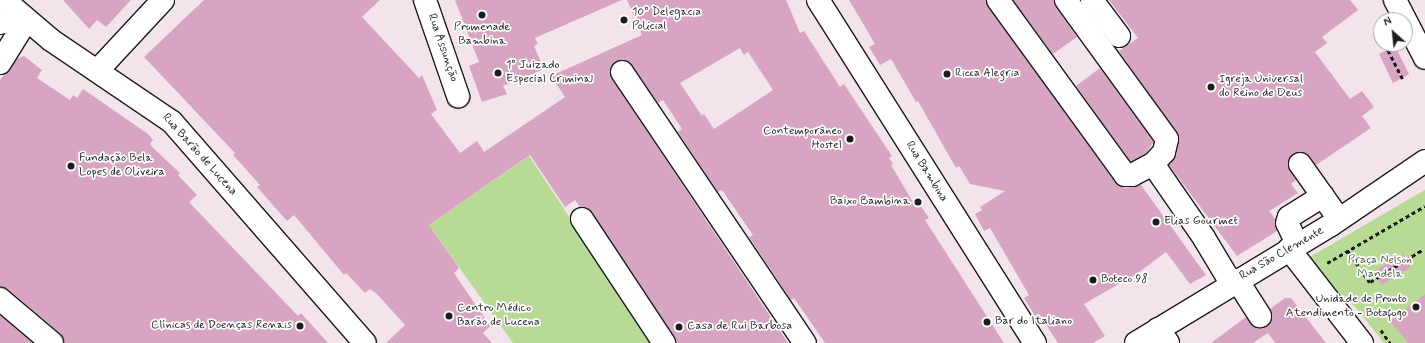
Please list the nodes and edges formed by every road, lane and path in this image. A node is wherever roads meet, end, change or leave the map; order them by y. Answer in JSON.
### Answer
{"nodes":[{"id":1,"x":4,"y":0,"type":"edge"},
{"id":2,"x":164,"y":0,"type":"edge"},
{"id":3,"x":426,"y":0,"type":"edge"},
{"id":4,"x":818,"y":0,"type":"edge"},
{"id":5,"x":998,"y":0,"type":"edge"},
{"id":6,"x":1066,"y":0,"type":"edge"},
{"id":7,"x":1092,"y":0,"type":"edge"},
{"id":8,"x":1395,"y":0,"type":"edge"},
{"id":9,"x":23,"y":19,"type":"junction"},
{"id":10,"x":0,"y":23,"type":"edge"},
{"id":11,"x":1119,"y":36,"type":"dead end"},
{"id":12,"x":1389,"y":52,"type":"edge"},
{"id":13,"x":1425,"y":58,"type":"edge"},
{"id":14,"x":0,"y":63,"type":"edge"},
{"id":15,"x":97,"y":71,"type":"junction"},
{"id":16,"x":622,"y":72,"type":"dead end"},
{"id":17,"x":1403,"y":79,"type":"dead end"},
{"id":18,"x":458,"y":96,"type":"dead end"},
{"id":19,"x":1425,"y":161,"type":"edge"},
{"id":20,"x":1153,"y":164,"type":"junction"},
{"id":21,"x":1300,"y":164,"type":"dead end"},
{"id":22,"x":1323,"y":196,"type":"junction"},
{"id":23,"x":1425,"y":206,"type":"edge"},
{"id":24,"x":582,"y":219,"type":"dead end"},
{"id":25,"x":1340,"y":219,"type":"junction"},
{"id":26,"x":1293,"y":247,"type":"junction"},
{"id":27,"x":1422,"y":250,"type":"dead end"},
{"id":28,"x":1348,"y":251,"type":"junction"},
{"id":29,"x":1328,"y":270,"type":"dead end"},
{"id":30,"x":1234,"y":282,"type":"junction"},
{"id":31,"x":0,"y":300,"type":"edge"},
{"id":32,"x":1260,"y":316,"type":"dead end"},
{"id":33,"x":1377,"y":325,"type":"dead end"},
{"id":34,"x":1163,"y":336,"type":"edge"},
{"id":35,"x":52,"y":343,"type":"edge"},
{"id":36,"x":365,"y":343,"type":"edge"},
{"id":37,"x":664,"y":343,"type":"edge"},
{"id":38,"x":806,"y":343,"type":"edge"},
{"id":39,"x":1035,"y":343,"type":"edge"},
{"id":40,"x":1136,"y":343,"type":"edge"},
{"id":41,"x":1362,"y":343,"type":"edge"},
{"id":42,"x":1390,"y":343,"type":"edge"}],
"edges":[{"from":1,"to":9,"type":"street","name":"Rua Barão de Lucena"},
{"from":2,"to":15,"type":"street"},
{"from":3,"to":18,"type":"street","name":"Rua Assunção"},
{"from":4,"to":39,"type":"street","name":"Rua Bambina"},
{"from":5,"to":20,"type":"street"},
{"from":6,"to":20,"type":"street"},
{"from":7,"to":11,"type":"street"},
{"from":8,"to":13,"type":"street"},
{"from":9,"to":10,"type":"street"},
{"from":9,"to":14,"type":"street"},
{"from":9,"to":15,"type":"street","name":"Rua Barão de Lucena"},
{"from":12,"to":17,"type":"path"},
{"from":15,"to":36,"type":"street","name":"Rua Barão de Lucena"},
{"from":16,"to":38,"type":"street"},
{"from":19,"to":25,"type":"street","name":"Rua São Clemente"},
{"from":20,"to":30,"type":"street"},
{"from":21,"to":22,"type":"street"},
{"from":22,"to":25,"type":"street"},
{"from":22,"to":26,"type":"street"},
{"from":23,"to":28,"type":"path"},
{"from":24,"to":37,"type":"street"},
{"from":25,"to":26,"type":"street","name":"Rua São Clemente"},
{"from":26,"to":30,"type":"street","name":"Rua São Clemente"},
{"from":26,"to":41,"type":"street"},
{"from":27,"to":28,"type":"path"},
{"from":28,"to":29,"type":"path"},
{"from":30,"to":32,"type":"street"},
{"from":30,"to":34,"type":"street","name":"Rua São Clemente"},
{"from":31,"to":35,"type":"street"},
{"from":33,"to":42,"type":"path"},
{"from":34,"to":40,"type":"street","name":"Rua São Clemente"}]}
